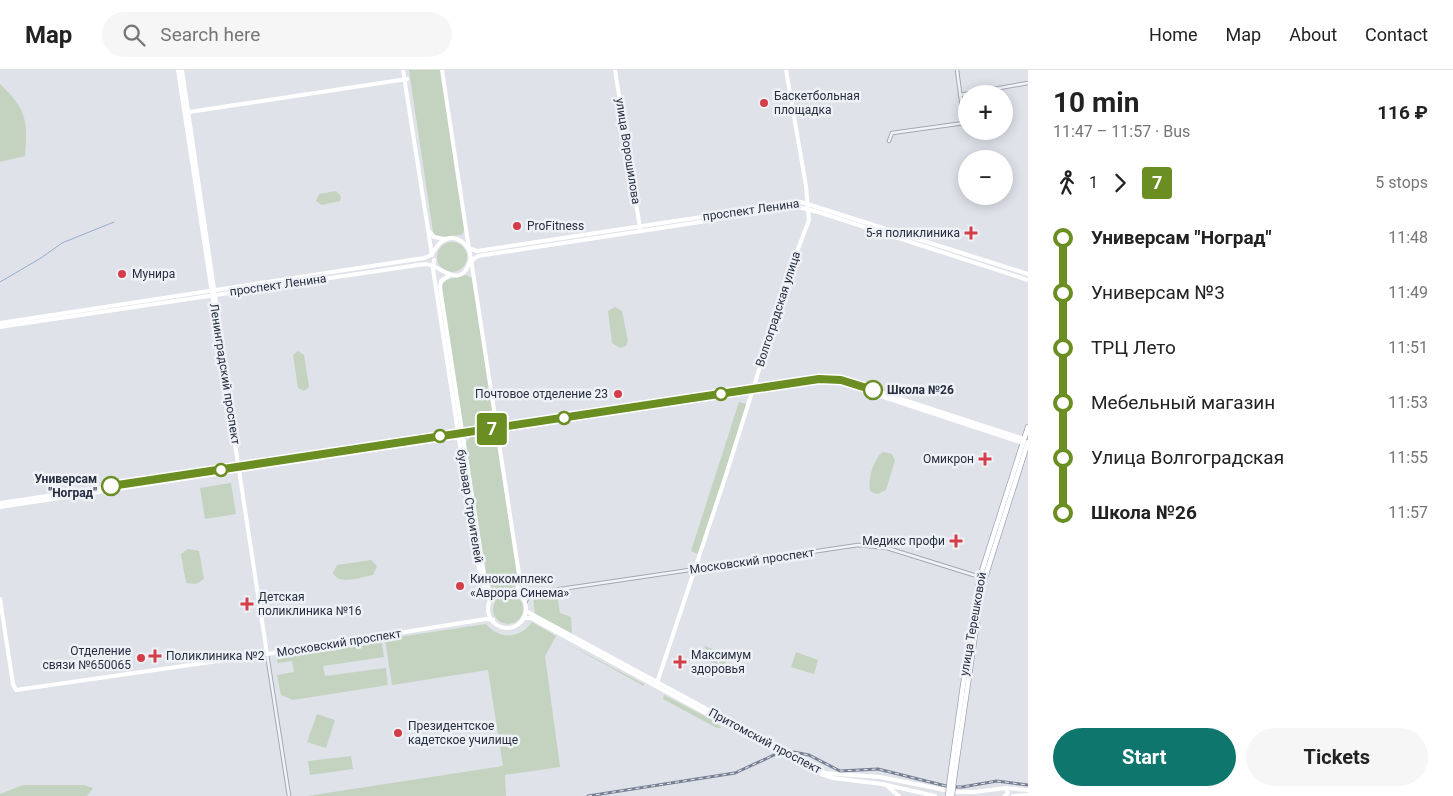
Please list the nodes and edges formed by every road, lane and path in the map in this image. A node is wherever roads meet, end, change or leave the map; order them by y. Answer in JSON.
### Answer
{"nodes":[{"id":1,"x":178,"y":70,"type":"edge"},
{"id":2,"x":182,"y":70,"type":"edge"},
{"id":3,"x":404,"y":70,"type":"edge"},
{"id":4,"x":442,"y":70,"type":"edge"},
{"id":5,"x":615,"y":70,"type":"edge"},
{"id":6,"x":786,"y":70,"type":"edge"},
{"id":7,"x":957,"y":70,"type":"edge"},
{"id":8,"x":405,"y":80,"type":"junction"},
{"id":9,"x":1028,"y":83,"type":"edge"},
{"id":10,"x":959,"y":85,"type":"edge"},
{"id":11,"x":1013,"y":86,"type":"edge"},
{"id":12,"x":188,"y":112,"type":"junction"},
{"id":13,"x":958,"y":124,"type":"edge"},
{"id":14,"x":889,"y":141,"type":"dead end"},
{"id":15,"x":809,"y":203,"type":"junction"},
{"id":16,"x":809,"y":209,"type":"junction"},
{"id":17,"x":639,"y":226,"type":"junction"},
{"id":18,"x":640,"y":231,"type":"junction"},
{"id":19,"x":446,"y":240,"type":"junction"},
{"id":20,"x":468,"y":249,"type":"junction"},
{"id":21,"x":434,"y":260,"type":"junction"},
{"id":22,"x":470,"y":261,"type":"junction"},
{"id":23,"x":989,"y":262,"type":"junction"},
{"id":24,"x":978,"y":264,"type":"junction"},
{"id":25,"x":1028,"y":274,"type":"edge"},
{"id":26,"x":450,"y":275,"type":"junction"},
{"id":27,"x":1028,"y":280,"type":"edge"},
{"id":28,"x":214,"y":292,"type":"junction"},
{"id":29,"x":0,"y":325,"type":"edge"},
{"id":30,"x":753,"y":390,"type":"junction"},
{"id":31,"x":1028,"y":427,"type":"edge"},
{"id":32,"x":498,"y":429,"type":"junction"},
{"id":33,"x":460,"y":435,"type":"junction"},
{"id":34,"x":1026,"y":442,"type":"edge"},
{"id":35,"x":239,"y":469,"type":"junction"},
{"id":36,"x":0,"y":505,"type":"edge"},
{"id":37,"x":696,"y":569,"type":"junction"},
{"id":38,"x":980,"y":578,"type":"junction"},
{"id":39,"x":497,"y":594,"type":"junction"},
{"id":40,"x":519,"y":594,"type":"junction"},
{"id":41,"x":530,"y":594,"type":"junction"},
{"id":42,"x":0,"y":599,"type":"edge"},
{"id":43,"x":490,"y":601,"type":"junction"},
{"id":44,"x":525,"y":603,"type":"junction"},
{"id":45,"x":526,"y":611,"type":"junction"},
{"id":46,"x":489,"y":612,"type":"junction"},
{"id":47,"x":523,"y":618,"type":"junction"},
{"id":48,"x":482,"y":620,"type":"junction"},
{"id":49,"x":493,"y":620,"type":"junction"},
{"id":50,"x":267,"y":654,"type":"junction"},
{"id":51,"x":657,"y":685,"type":"junction"},
{"id":52,"x":868,"y":775,"type":"junction"},
{"id":53,"x":952,"y":778,"type":"junction"},
{"id":54,"x":866,"y":782,"type":"junction"},
{"id":55,"x":882,"y":784,"type":"junction"},
{"id":56,"x":1006,"y":788,"type":"junction"},
{"id":57,"x":1028,"y":790,"type":"edge"},
{"id":58,"x":929,"y":795,"type":"edge"},
{"id":59,"x":1028,"y":795,"type":"edge"},
{"id":60,"x":290,"y":796,"type":"edge"},
{"id":61,"x":899,"y":796,"type":"edge"},
{"id":62,"x":924,"y":796,"type":"edge"},
{"id":63,"x":935,"y":796,"type":"edge"},
{"id":64,"x":950,"y":796,"type":"edge"},
{"id":65,"x":1005,"y":796,"type":"edge"},
{"id":66,"x":1013,"y":796,"type":"edge"}],
"edges":[{"from":1,"to":12,"type":"main road","name":"Ленинградский проспект"},
{"from":2,"to":12,"type":"main road","name":"Ленинградский проспект"},
{"from":3,"to":8,"type":"main road","name":"бульвар Строителей"},
{"from":4,"to":20,"type":"main road"},
{"from":5,"to":17,"type":"main road","name":"улица Ворошилова"},
{"from":6,"to":15,"type":"main road","name":"Волгоградская улица"},
{"from":7,"to":10,"type":"street"},
{"from":8,"to":12,"type":"main road"},
{"from":8,"to":19,"type":"main road","name":"бульвар Строителей"},
{"from":8,"to":21,"type":"main road","name":"бульвар Строителей"},
{"from":9,"to":11,"type":"street"},
{"from":12,"to":28,"type":"main road","name":"Ленинградский проспект"},
{"from":13,"to":14,"type":"street"},
{"from":15,"to":16,"type":"main road","name":"Волгоградская улица"},
{"from":15,"to":17,"type":"main road","name":"проспект Ленина"},
{"from":15,"to":23,"type":"main road","name":"проспект Ленина"},
{"from":16,"to":18,"type":"main road","name":"проспект Ленина"},
{"from":16,"to":24,"type":"main road","name":"проспект Ленина"},
{"from":16,"to":30,"type":"main road","name":"Волгоградская улица"},
{"from":17,"to":18,"type":"main road","name":"улица Ворошилова"},
{"from":17,"to":20,"type":"main road","name":"проспект Ленина"},
{"from":18,"to":22,"type":"main road","name":"проспект Ленина"},
{"from":19,"to":20,"type":"main road"},
{"from":19,"to":21,"type":"main road"},
{"from":20,"to":22,"type":"main road"},
{"from":21,"to":26,"type":"main road"},
{"from":21,"to":28,"type":"main road","name":"проспект Ленина"},
{"from":21,"to":28,"type":"main road","name":"проспект Ленина"},
{"from":21,"to":33,"type":"main road","name":"бульвар Строителей"},
{"from":22,"to":26,"type":"main road"},
{"from":22,"to":32,"type":"main road"},
{"from":23,"to":24,"type":"main road"},
{"from":23,"to":25,"type":"main road","name":"проспект Ленина"},
{"from":24,"to":27,"type":"main road","name":"проспект Ленина"},
{"from":26,"to":33,"type":"main road","name":"бульвар Строителей"},
{"from":28,"to":29,"type":"main road","name":"проспект Ленина"},
{"from":28,"to":35,"type":"main road","name":"Ленинградский проспект"},
{"from":30,"to":32,"type":"main road"},
{"from":30,"to":34,"type":"main road"},
{"from":30,"to":37,"type":"main road","name":"Волгоградская улица"},
{"from":31,"to":34,"type":"main road","name":"улица Терешковой"},
{"from":32,"to":33,"type":"main road"},
{"from":32,"to":40,"type":"main road"},
{"from":33,"to":35,"type":"main road"},
{"from":33,"to":39,"type":"main road","name":"бульвар Строителей"},
{"from":33,"to":43,"type":"main road","name":"бульвар Строителей"},
{"from":34,"to":38,"type":"main road","name":"улица Терешковой"},
{"from":34,"to":53,"type":"main road","name":"улица Терешковой"},
{"from":35,"to":36,"type":"main road"},
{"from":35,"to":50,"type":"main road","name":"Ленинградский проспект"},
{"from":37,"to":38,"type":"street","name":"Московский проспект"},
{"from":37,"to":41,"type":"street","name":"Московский проспект"},
{"from":37,"to":51,"type":"main road","name":"Волгоградская улица"},
{"from":38,"to":53,"type":"main road","name":"улица Терешковой"},
{"from":39,"to":40,"type":"main road"},
{"from":39,"to":43,"type":"main road"},
{"from":40,"to":41,"type":"street","name":"Московский проспект"},
{"from":40,"to":44,"type":"main road"},
{"from":41,"to":44,"type":"street"},
{"from":42,"to":50,"type":"main road","name":"Московский проспект"},
{"from":43,"to":46,"type":"main road"},
{"from":44,"to":45,"type":"main road"},
{"from":45,"to":47,"type":"main road"},
{"from":45,"to":51,"type":"main road","name":"Притомский проспект"},
{"from":46,"to":48,"type":"main road"},
{"from":46,"to":49,"type":"main road"},
{"from":47,"to":49,"type":"main road"},
{"from":47,"to":51,"type":"main road","name":"Притомский проспект"},
{"from":48,"to":49,"type":"main road","name":"Московский проспект"},
{"from":48,"to":50,"type":"main road","name":"Московский проспект"},
{"from":50,"to":60,"type":"street","name":"Ленинградский проспект"},
{"from":51,"to":52,"type":"main road","name":"Притомский проспект"},
{"from":51,"to":54,"type":"main road","name":"Притомский проспект"},
{"from":52,"to":54,"type":"main road"},
{"from":52,"to":56,"type":"main road","name":"Притомский проспект"},
{"from":53,"to":64,"type":"main road","name":"улица Терешковой","bridge":true},
{"from":54,"to":55,"type":"main road","name":"Притомский проспект"},
{"from":55,"to":58,"type":"main road","name":"Притомский проспект"},
{"from":55,"to":61,"type":"main road"},
{"from":56,"to":57,"type":"main road","name":"Притомский проспект"},
{"from":56,"to":65,"type":"main road"},
{"from":58,"to":62,"type":"main road"},
{"from":58,"to":63,"type":"main road","name":"Притомский проспект"},
{"from":59,"to":66,"type":"main road"}]}
